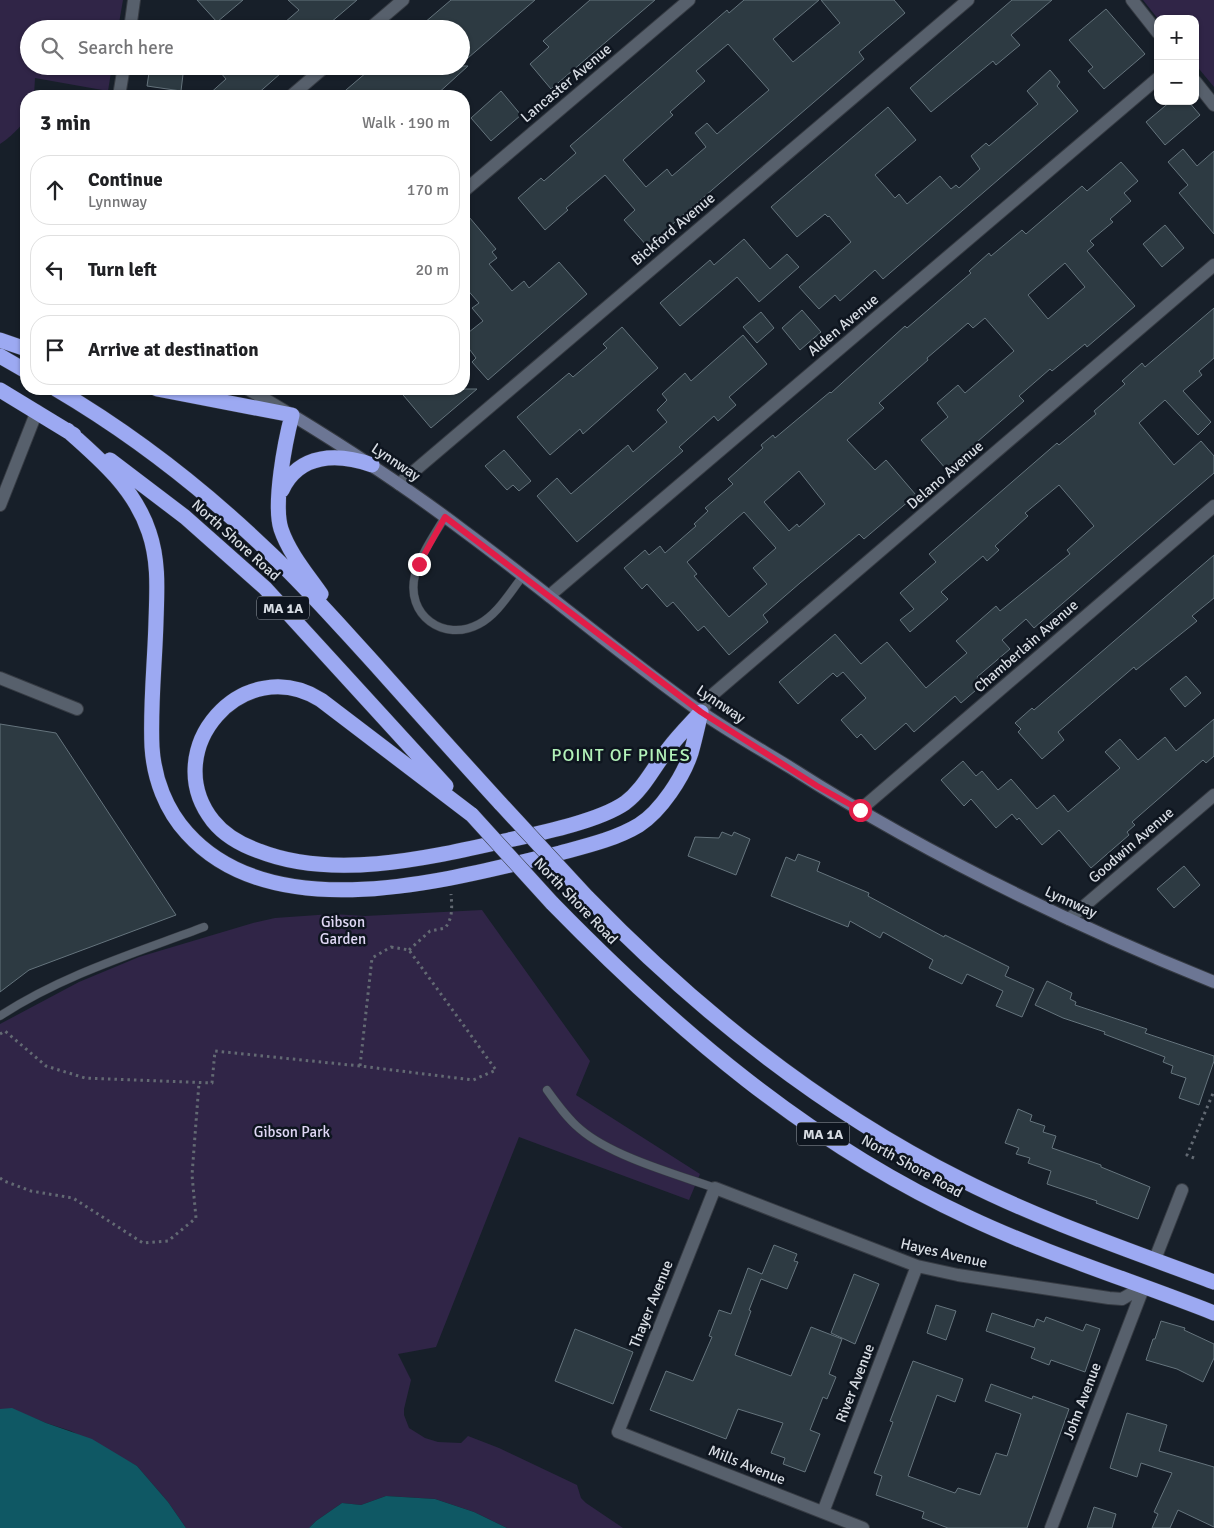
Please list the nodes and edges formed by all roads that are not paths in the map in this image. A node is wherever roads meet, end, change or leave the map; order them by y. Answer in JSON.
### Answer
{"nodes":[{"id":1,"x":134,"y":0,"type":"edge"},
{"id":2,"x":403,"y":0,"type":"edge"},
{"id":3,"x":689,"y":0,"type":"edge"},
{"id":4,"x":968,"y":0,"type":"edge"},
{"id":5,"x":1132,"y":0,"type":"edge"},
{"id":6,"x":131,"y":20,"type":"edge"},
{"id":7,"x":380,"y":20,"type":"edge"},
{"id":8,"x":1154,"y":28,"type":"edge"},
{"id":9,"x":122,"y":75,"type":"edge"},
{"id":10,"x":316,"y":75,"type":"edge"},
{"id":11,"x":1154,"y":81,"type":"edge"},
{"id":12,"x":1199,"y":86,"type":"edge"},
{"id":13,"x":120,"y":90,"type":"edge"},
{"id":14,"x":298,"y":90,"type":"edge"},
{"id":15,"x":1214,"y":105,"type":"edge"},
{"id":16,"x":470,"y":186,"type":"edge"},
{"id":17,"x":1214,"y":265,"type":"edge"},
{"id":18,"x":0,"y":340,"type":"edge"},
{"id":19,"x":20,"y":347,"type":"edge"},
{"id":20,"x":0,"y":356,"type":"edge"},
{"id":21,"x":20,"y":368,"type":"edge"},
{"id":22,"x":0,"y":390,"type":"edge"},
{"id":23,"x":65,"y":395,"type":"edge"},
{"id":24,"x":188,"y":395,"type":"edge"},
{"id":25,"x":258,"y":395,"type":"edge"},
{"id":26,"x":36,"y":411,"type":"junction"},
{"id":27,"x":292,"y":415,"type":"junction"},
{"id":28,"x":67,"y":430,"type":"junction"},
{"id":29,"x":372,"y":465,"type":"junction"},
{"id":30,"x":399,"y":484,"type":"junction"},
{"id":31,"x":278,"y":501,"type":"junction"},
{"id":32,"x":0,"y":506,"type":"edge"},
{"id":33,"x":1214,"y":506,"type":"edge"},
{"id":34,"x":445,"y":517,"type":"junction"},
{"id":35,"x":523,"y":576,"type":"junction"},
{"id":36,"x":549,"y":596,"type":"junction"},
{"id":37,"x":350,"y":637,"type":"junction"},
{"id":38,"x":0,"y":678,"type":"edge"},
{"id":39,"x":77,"y":710,"type":"dead end"},
{"id":40,"x":701,"y":712,"type":"junction"},
{"id":41,"x":1214,"y":795,"type":"edge"},
{"id":42,"x":860,"y":810,"type":"junction"},
{"id":43,"x":472,"y":815,"type":"junction"},
{"id":44,"x":1069,"y":920,"type":"junction"},
{"id":45,"x":204,"y":927,"type":"dead end"},
{"id":46,"x":1214,"y":982,"type":"edge"},
{"id":47,"x":0,"y":1016,"type":"edge"},
{"id":48,"x":547,"y":1090,"type":"dead end"},
{"id":49,"x":715,"y":1188,"type":"junction"},
{"id":50,"x":1182,"y":1190,"type":"dead end"},
{"id":51,"x":1154,"y":1260,"type":"junction"},
{"id":52,"x":917,"y":1266,"type":"junction"},
{"id":53,"x":1214,"y":1282,"type":"edge"},
{"id":54,"x":1144,"y":1286,"type":"junction"},
{"id":55,"x":1214,"y":1313,"type":"edge"},
{"id":56,"x":618,"y":1432,"type":"joint"},
{"id":57,"x":823,"y":1512,"type":"junction"},
{"id":58,"x":863,"y":1528,"type":"edge"},
{"id":59,"x":1050,"y":1528,"type":"edge"}],
"edges":[{"from":1,"to":6,"type":"street"},
{"from":2,"to":7,"type":"street"},
{"from":3,"to":16,"type":"street","name":"Lancaster Avenue"},
{"from":4,"to":30,"type":"street","name":"Bickford Avenue"},
{"from":5,"to":8,"type":"street"},
{"from":9,"to":13,"type":"street"},
{"from":10,"to":14,"type":"street"},
{"from":11,"to":36,"type":"street","name":"Alden Avenue"},
{"from":12,"to":15,"type":"street"},
{"from":17,"to":40,"type":"street","name":"Delano Avenue"},
{"from":18,"to":19,"type":"highway"},
{"from":20,"to":21,"type":"highway"},
{"from":22,"to":26,"type":"highway","name":"North Shore Road","number":"MA 1A"},
{"from":23,"to":37,"type":"highway","name":"North Shore Road","number":"MA 1A"},
{"from":24,"to":27,"type":"highway"},
{"from":25,"to":27,"type":"street","name":"Lynnway"},
{"from":26,"to":28,"type":"highway","name":"North Shore Road","number":"MA 1A"},
{"from":26,"to":32,"type":"street"},
{"from":27,"to":29,"type":"main road","name":"Lynnway"},
{"from":27,"to":31,"type":"highway"},
{"from":28,"to":40,"type":"highway"},
{"from":28,"to":43,"type":"highway","name":"North Shore Road","number":"MA 1A"},
{"from":29,"to":30,"type":"main road","name":"Lynnway"},
{"from":29,"to":31,"type":"highway"},
{"from":30,"to":34,"type":"main road","name":"Lynnway"},
{"from":31,"to":37,"type":"highway"},
{"from":33,"to":42,"type":"street","name":"Chamberlain Avenue"},
{"from":34,"to":35,"type":"main road","name":"Lynnway"},
{"from":34,"to":35,"type":"lane"},
{"from":35,"to":36,"type":"main road","name":"Lynnway"},
{"from":36,"to":40,"type":"main road","name":"Lynnway"},
{"from":37,"to":51,"type":"highway","name":"North Shore Road","number":"MA 1A","bridge":true},
{"from":38,"to":39,"type":"street"},
{"from":40,"to":42,"type":"main road","name":"Lynnway"},
{"from":40,"to":43,"type":"highway"},
{"from":41,"to":44,"type":"street","name":"Goodwin Avenue"},
{"from":42,"to":44,"type":"main road","name":"Lynnway"},
{"from":43,"to":54,"type":"highway","name":"North Shore Road","number":"MA 1A","bridge":true},
{"from":44,"to":46,"type":"main road","name":"Lynnway"},
{"from":45,"to":47,"type":"lane"},
{"from":48,"to":49,"type":"lane"},
{"from":49,"to":52,"type":"street","name":"Hayes Avenue"},
{"from":49,"to":56,"type":"street","name":"Thayer Avenue"},
{"from":50,"to":51,"type":"street"},
{"from":51,"to":53,"type":"highway","name":"North Shore Road","number":"MA 1A"},
{"from":52,"to":54,"type":"street","name":"Hayes Avenue"},
{"from":52,"to":57,"type":"street","name":"River Avenue"},
{"from":54,"to":55,"type":"highway","name":"North Shore Road","number":"MA 1A"},
{"from":54,"to":59,"type":"street","name":"John Avenue"},
{"from":56,"to":57,"type":"street","name":"Mills Avenue"},
{"from":57,"to":58,"type":"street","name":"Mills Avenue"}]}
